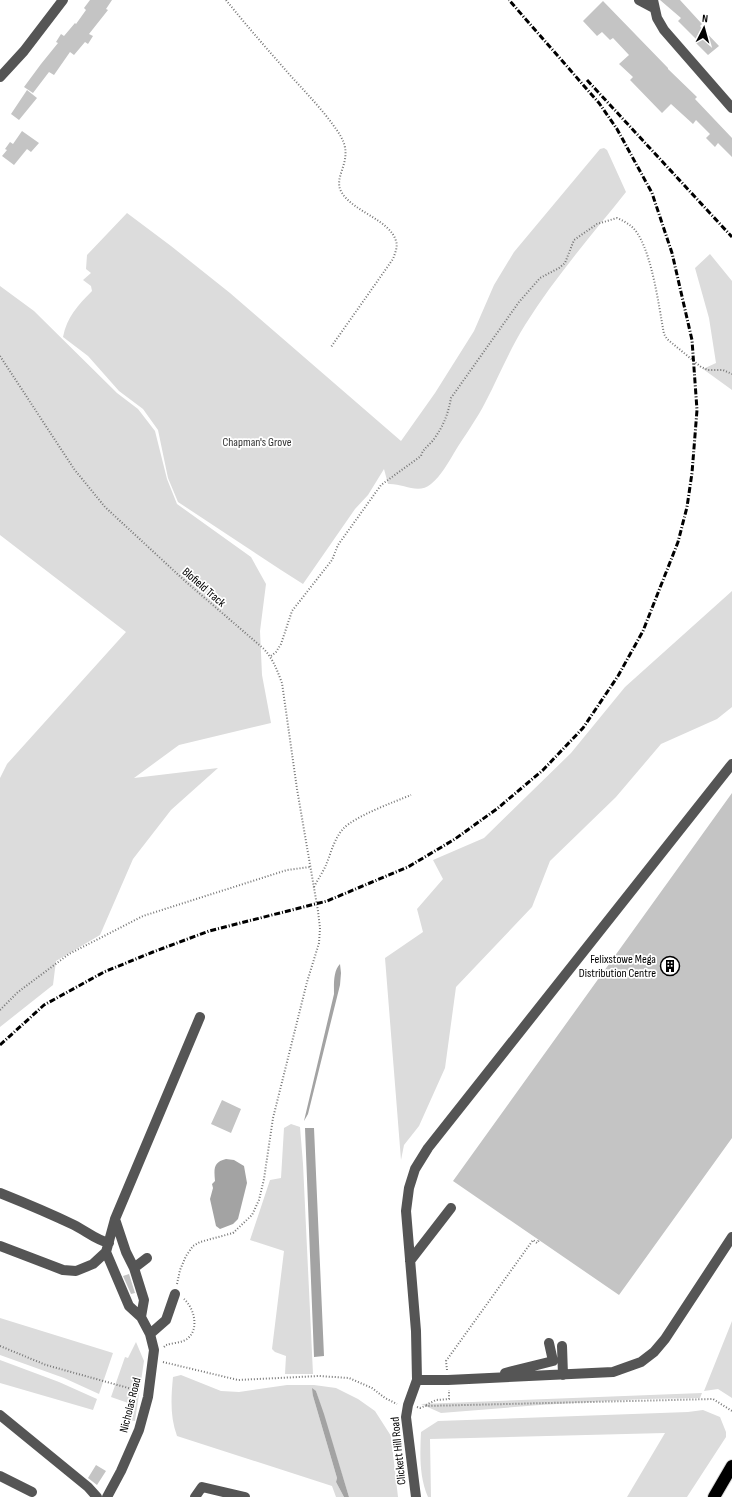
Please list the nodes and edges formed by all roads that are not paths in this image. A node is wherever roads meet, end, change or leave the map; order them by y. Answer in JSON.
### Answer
{"nodes":[{"id":1,"x":63,"y":0,"type":"edge"},
{"id":2,"x":639,"y":0,"type":"edge"},
{"id":3,"x":654,"y":4,"type":"edge"},
{"id":4,"x":0,"y":77,"type":"edge"},
{"id":5,"x":732,"y":108,"type":"edge"},
{"id":6,"x":732,"y":764,"type":"edge"},
{"id":7,"x":200,"y":1017,"type":"dead end"},
{"id":8,"x":0,"y":1193,"type":"edge"},
{"id":9,"x":451,"y":1208,"type":"dead end"},
{"id":10,"x":115,"y":1219,"type":"junction"},
{"id":11,"x":732,"y":1237,"type":"edge"},
{"id":12,"x":0,"y":1246,"type":"edge"},
{"id":13,"x":108,"y":1248,"type":"junction"},
{"id":14,"x":147,"y":1258,"type":"dead end"},
{"id":15,"x":410,"y":1261,"type":"junction"},
{"id":16,"x":134,"y":1268,"type":"junction"},
{"id":17,"x":175,"y":1294,"type":"road end"},
{"id":18,"x":141,"y":1317,"type":"junction"},
{"id":19,"x":150,"y":1334,"type":"junction"},
{"id":20,"x":549,"y":1343,"type":"dead end"},
{"id":21,"x":562,"y":1346,"type":"dead end"},
{"id":22,"x":563,"y":1375,"type":"junction"},
{"id":23,"x":481,"y":1378,"type":"junction"},
{"id":24,"x":417,"y":1380,"type":"junction"},
{"id":25,"x":0,"y":1415,"type":"edge"},
{"id":26,"x":732,"y":1466,"type":"edge"},
{"id":27,"x":0,"y":1476,"type":"edge"},
{"id":28,"x":32,"y":1492,"type":"dead end"},
{"id":29,"x":97,"y":1497,"type":"edge"},
{"id":30,"x":107,"y":1497,"type":"edge"},
{"id":31,"x":195,"y":1497,"type":"edge"},
{"id":32,"x":245,"y":1497,"type":"edge"},
{"id":33,"x":416,"y":1497,"type":"edge"},
{"id":34,"x":714,"y":1497,"type":"edge"}],
"edges":[{"from":1,"to":4,"type":"street"},
{"from":2,"to":3,"type":"street"},
{"from":3,"to":5,"type":"street"},
{"from":6,"to":15,"type":"street"},
{"from":7,"to":10,"type":"street"},
{"from":8,"to":13,"type":"street"},
{"from":9,"to":15,"type":"street"},
{"from":10,"to":13,"type":"street"},
{"from":10,"to":16,"type":"street"},
{"from":11,"to":22,"type":"street"},
{"from":12,"to":13,"type":"street"},
{"from":13,"to":18,"type":"street","name":"Nicholas Road"},
{"from":14,"to":16,"type":"street"},
{"from":15,"to":24,"type":"street"},
{"from":16,"to":18,"type":"street"},
{"from":17,"to":19,"type":"street"},
{"from":18,"to":19,"type":"street","name":"Nicholas Road"},
{"from":19,"to":30,"type":"street","name":"Nicholas Road"},
{"from":20,"to":23,"type":"street"},
{"from":21,"to":22,"type":"street"},
{"from":22,"to":23,"type":"street"},
{"from":23,"to":24,"type":"street"},
{"from":24,"to":33,"type":"street","name":"Clickett Hill Road"},
{"from":25,"to":29,"type":"street"},
{"from":26,"to":34,"type":"highway"},
{"from":27,"to":28,"type":"street"},
{"from":31,"to":32,"type":"street"}]}
